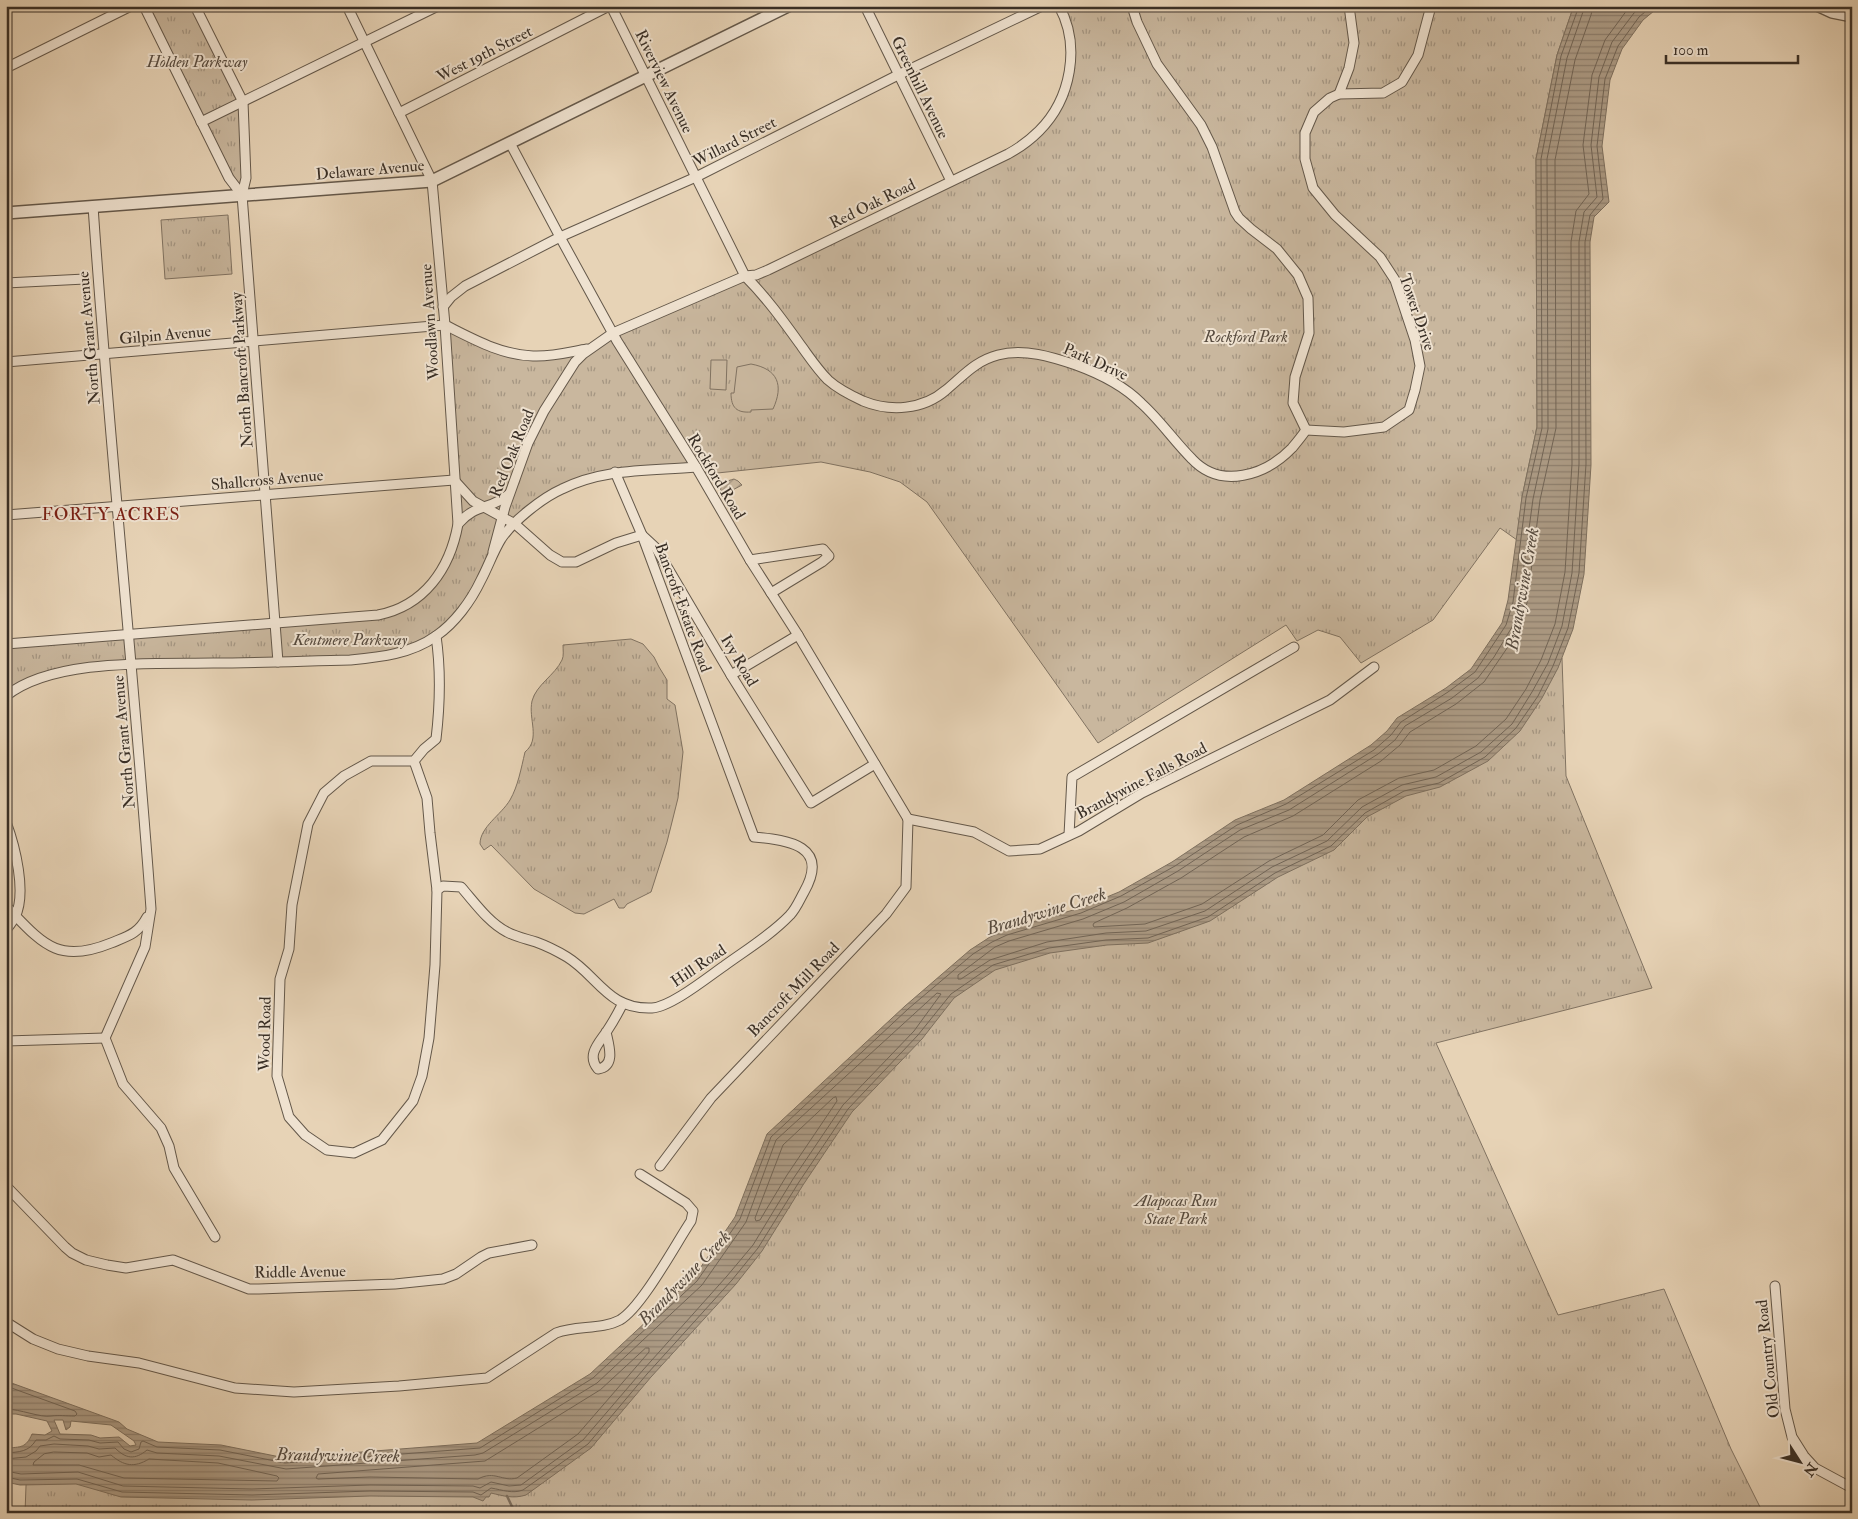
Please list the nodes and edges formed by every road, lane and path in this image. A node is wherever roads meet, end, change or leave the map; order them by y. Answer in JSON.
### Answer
{"nodes":[{"id":1,"x":131,"y":6,"type":"edge"},
{"id":2,"x":144,"y":6,"type":"edge"},
{"id":3,"x":195,"y":6,"type":"edge"},
{"id":4,"x":347,"y":6,"type":"edge"},
{"id":5,"x":438,"y":6,"type":"edge"},
{"id":6,"x":610,"y":6,"type":"edge"},
{"id":7,"x":788,"y":6,"type":"edge"},
{"id":8,"x":864,"y":6,"type":"edge"},
{"id":9,"x":1042,"y":6,"type":"edge"},
{"id":10,"x":1059,"y":6,"type":"edge"},
{"id":11,"x":1132,"y":6,"type":"edge"},
{"id":12,"x":1349,"y":6,"type":"edge"},
{"id":13,"x":1431,"y":6,"type":"edge"},
{"id":14,"x":1819,"y":6,"type":"edge"},
{"id":15,"x":1852,"y":16,"type":"edge"},
{"id":16,"x":364,"y":42,"type":"junction"},
{"id":17,"x":6,"y":68,"type":"edge"},
{"id":18,"x":898,"y":75,"type":"junction"},
{"id":19,"x":646,"y":76,"type":"junction"},
{"id":20,"x":1339,"y":94,"type":"junction"},
{"id":21,"x":243,"y":102,"type":"junction"},
{"id":22,"x":399,"y":112,"type":"junction"},
{"id":23,"x":201,"y":122,"type":"junction"},
{"id":24,"x":510,"y":142,"type":"junction"},
{"id":25,"x":696,"y":177,"type":"junction"},
{"id":26,"x":432,"y":181,"type":"junction"},
{"id":27,"x":951,"y":181,"type":"junction"},
{"id":28,"x":242,"y":195,"type":"junction"},
{"id":29,"x":93,"y":206,"type":"junction"},
{"id":30,"x":6,"y":213,"type":"edge"},
{"id":31,"x":560,"y":238,"type":"junction"},
{"id":32,"x":745,"y":276,"type":"junction"},
{"id":33,"x":85,"y":279,"type":"dead end"},
{"id":34,"x":6,"y":283,"type":"edge"},
{"id":35,"x":443,"y":307,"type":"junction"},
{"id":36,"x":445,"y":325,"type":"junction"},
{"id":37,"x":613,"y":333,"type":"junction"},
{"id":38,"x":254,"y":341,"type":"junction"},
{"id":39,"x":590,"y":348,"type":"junction"},
{"id":40,"x":103,"y":354,"type":"junction"},
{"id":41,"x":6,"y":362,"type":"edge"},
{"id":42,"x":1306,"y":430,"type":"junction"},
{"id":43,"x":696,"y":467,"type":"junction"},
{"id":44,"x":614,"y":472,"type":"junction"},
{"id":45,"x":454,"y":480,"type":"junction"},
{"id":46,"x":265,"y":493,"type":"junction"},
{"id":47,"x":509,"y":494,"type":"junction"},
{"id":48,"x":117,"y":506,"type":"junction"},
{"id":49,"x":482,"y":507,"type":"junction"},
{"id":50,"x":6,"y":515,"type":"edge"},
{"id":51,"x":502,"y":516,"type":"junction"},
{"id":52,"x":458,"y":524,"type":"junction"},
{"id":53,"x":515,"y":524,"type":"junction"},
{"id":54,"x":642,"y":534,"type":"junction"},
{"id":55,"x":493,"y":552,"type":"junction"},
{"id":56,"x":750,"y":560,"type":"junction"},
{"id":57,"x":771,"y":593,"type":"junction"},
{"id":58,"x":275,"y":623,"type":"junction"},
{"id":59,"x":128,"y":634,"type":"junction"},
{"id":60,"x":798,"y":635,"type":"junction"},
{"id":61,"x":436,"y":636,"type":"junction"},
{"id":62,"x":6,"y":644,"type":"edge"},
{"id":63,"x":1294,"y":647,"type":"dead end"},
{"id":64,"x":278,"y":662,"type":"junction"},
{"id":65,"x":132,"y":665,"type":"junction"},
{"id":66,"x":1374,"y":666,"type":"dead end"},
{"id":67,"x":731,"y":675,"type":"junction"},
{"id":68,"x":6,"y":685,"type":"edge"},
{"id":69,"x":19,"y":687,"type":"junction"},
{"id":70,"x":6,"y":696,"type":"edge"},
{"id":71,"x":722,"y":753,"type":"joint"},
{"id":72,"x":414,"y":761,"type":"junction"},
{"id":73,"x":875,"y":764,"type":"junction"},
{"id":74,"x":908,"y":819,"type":"junction"},
{"id":75,"x":6,"y":822,"type":"edge"},
{"id":76,"x":1069,"y":835,"type":"junction"},
{"id":77,"x":437,"y":890,"type":"junction"},
{"id":78,"x":6,"y":906,"type":"edge"},
{"id":79,"x":151,"y":909,"type":"junction"},
{"id":80,"x":16,"y":916,"type":"junction"},
{"id":81,"x":6,"y":930,"type":"edge"},
{"id":82,"x":623,"y":1003,"type":"junction"},
{"id":83,"x":606,"y":1032,"type":"dead end"},
{"id":84,"x":105,"y":1038,"type":"junction"},
{"id":85,"x":6,"y":1041,"type":"edge"},
{"id":86,"x":660,"y":1166,"type":"dead end"},
{"id":87,"x":640,"y":1174,"type":"dead end"},
{"id":88,"x":6,"y":1186,"type":"edge"},
{"id":89,"x":214,"y":1237,"type":"dead end"},
{"id":90,"x":532,"y":1245,"type":"dead end"},
{"id":91,"x":1775,"y":1286,"type":"dead end"},
{"id":92,"x":6,"y":1322,"type":"edge"},
{"id":93,"x":1852,"y":1488,"type":"edge"}],
"edges":[{"from":1,"to":17,"type":"street"},
{"from":2,"to":23,"type":"street"},
{"from":3,"to":21,"type":"street","name":"North Bancroft Parkway"},
{"from":4,"to":16,"type":"street","name":"Woodlawn Avenue"},
{"from":5,"to":16,"type":"street"},
{"from":6,"to":19,"type":"street","name":"Riverview Avenue"},
{"from":6,"to":22,"type":"street","name":"West 19th Street"},
{"from":7,"to":19,"type":"street","name":"Delaware Avenue"},
{"from":8,"to":18,"type":"street","name":"Greenhill Avenue"},
{"from":9,"to":18,"type":"street","name":"Willard Street"},
{"from":10,"to":27,"type":"street","name":"Red Oak Road"},
{"from":11,"to":42,"type":"street"},
{"from":12,"to":20,"type":"street"},
{"from":13,"to":20,"type":"street"},
{"from":14,"to":15,"type":"street"},
{"from":16,"to":21,"type":"street"},
{"from":16,"to":22,"type":"street","name":"Woodlawn Avenue"},
{"from":18,"to":25,"type":"street","name":"Willard Street"},
{"from":18,"to":27,"type":"street","name":"Greenhill Avenue"},
{"from":19,"to":24,"type":"street","name":"Delaware Avenue"},
{"from":19,"to":25,"type":"street","name":"Riverview Avenue"},
{"from":20,"to":42,"type":"street","name":"Tower Drive"},
{"from":21,"to":23,"type":"street"},
{"from":21,"to":28,"type":"street","name":"North Bancroft Parkway"},
{"from":22,"to":26,"type":"street","name":"Woodlawn Avenue"},
{"from":23,"to":28,"type":"street"},
{"from":24,"to":26,"type":"street","name":"Delaware Avenue"},
{"from":24,"to":31,"type":"street","name":"Rockford Road"},
{"from":25,"to":31,"type":"street","name":"Willard Street"},
{"from":25,"to":32,"type":"street","name":"Riverview Avenue"},
{"from":26,"to":28,"type":"street","name":"Delaware Avenue"},
{"from":26,"to":35,"type":"street","name":"Woodlawn Avenue"},
{"from":27,"to":32,"type":"street","name":"Red Oak Road"},
{"from":28,"to":29,"type":"street","name":"Delaware Avenue"},
{"from":28,"to":38,"type":"street","name":"North Bancroft Parkway"},
{"from":29,"to":30,"type":"street","name":"Delaware Avenue"},
{"from":29,"to":40,"type":"street","name":"North Grant Avenue"},
{"from":31,"to":35,"type":"street","name":"Willard Street"},
{"from":31,"to":37,"type":"street","name":"Rockford Road"},
{"from":32,"to":37,"type":"street","name":"Red Oak Road"},
{"from":32,"to":42,"type":"street","name":"Park Drive"},
{"from":33,"to":34,"type":"street"},
{"from":35,"to":36,"type":"street","name":"Woodlawn Avenue"},
{"from":36,"to":38,"type":"street","name":"Gilpin Avenue"},
{"from":36,"to":39,"type":"street","name":"Red Oak Road"},
{"from":36,"to":45,"type":"street","name":"Woodlawn Avenue"},
{"from":37,"to":39,"type":"street","name":"Red Oak Road"},
{"from":37,"to":43,"type":"street","name":"Rockford Road"},
{"from":38,"to":40,"type":"street","name":"Gilpin Avenue"},
{"from":38,"to":46,"type":"street","name":"North Bancroft Parkway"},
{"from":39,"to":47,"type":"street","name":"Red Oak Road"},
{"from":40,"to":41,"type":"street","name":"Gilpin Avenue"},
{"from":40,"to":48,"type":"street","name":"North Grant Avenue"},
{"from":43,"to":44,"type":"street"},
{"from":43,"to":56,"type":"street","name":"Rockford Road"},
{"from":44,"to":53,"type":"street"},
{"from":44,"to":54,"type":"street","name":"Bancroft Estate Road"},
{"from":45,"to":46,"type":"street","name":"Shallcross Avenue"},
{"from":45,"to":49,"type":"street"},
{"from":45,"to":52,"type":"street","name":"Woodlawn Avenue"},
{"from":46,"to":48,"type":"street","name":"Shallcross Avenue"},
{"from":46,"to":58,"type":"street","name":"North Bancroft Parkway"},
{"from":47,"to":49,"type":"street"},
{"from":47,"to":51,"type":"street","name":"Red Oak Road"},
{"from":48,"to":50,"type":"street","name":"Shallcross Avenue"},
{"from":48,"to":59,"type":"street","name":"North Grant Avenue"},
{"from":49,"to":51,"type":"street"},
{"from":49,"to":52,"type":"street"},
{"from":51,"to":53,"type":"street"},
{"from":51,"to":55,"type":"street","name":"Red Oak Road"},
{"from":52,"to":58,"type":"street","name":"Woodlawn Avenue"},
{"from":53,"to":54,"type":"street"},
{"from":53,"to":55,"type":"street"},
{"from":54,"to":67,"type":"street","name":"Ivy Road"},
{"from":54,"to":71,"type":"street","name":"Bancroft Estate Road"},
{"from":55,"to":61,"type":"street"},
{"from":56,"to":57,"type":"street","name":"Rockford Road"},
{"from":56,"to":57,"type":"street"},
{"from":57,"to":60,"type":"street","name":"Rockford Road"},
{"from":58,"to":59,"type":"street"},
{"from":58,"to":64,"type":"street","name":"North Bancroft Parkway"},
{"from":59,"to":62,"type":"street"},
{"from":59,"to":65,"type":"street","name":"North Grant Avenue"},
{"from":60,"to":67,"type":"street"},
{"from":60,"to":73,"type":"street","name":"Rockford Road"},
{"from":61,"to":64,"type":"street"},
{"from":61,"to":72,"type":"street"},
{"from":63,"to":76,"type":"street"},
{"from":64,"to":65,"type":"street"},
{"from":65,"to":69,"type":"street"},
{"from":65,"to":79,"type":"street","name":"North Grant Avenue"},
{"from":66,"to":76,"type":"street","name":"Brandywine Falls Road"},
{"from":67,"to":73,"type":"street","name":"Ivy Road"},
{"from":68,"to":69,"type":"street"},
{"from":69,"to":70,"type":"street"},
{"from":71,"to":82,"type":"street","name":"Hill Road"},
{"from":72,"to":77,"type":"street","name":"Wood Road"},
{"from":72,"to":77,"type":"street","name":"Wood Road"},
{"from":73,"to":74,"type":"street","name":"Rockford Road"},
{"from":74,"to":76,"type":"street","name":"Brandywine Falls Road"},
{"from":74,"to":86,"type":"street","name":"Bancroft Mill Road"},
{"from":75,"to":80,"type":"street"},
{"from":77,"to":82,"type":"street","name":"Hill Road"},
{"from":78,"to":80,"type":"street"},
{"from":79,"to":80,"type":"street"},
{"from":79,"to":84,"type":"street","name":"North Grant Avenue"},
{"from":80,"to":81,"type":"street"},
{"from":82,"to":83,"type":"street"},
{"from":84,"to":85,"type":"street"},
{"from":84,"to":89,"type":"street"},
{"from":87,"to":92,"type":"street"},
{"from":88,"to":90,"type":"street","name":"Riddle Avenue"},
{"from":91,"to":93,"type":"street","name":"Old Country Road"}]}
